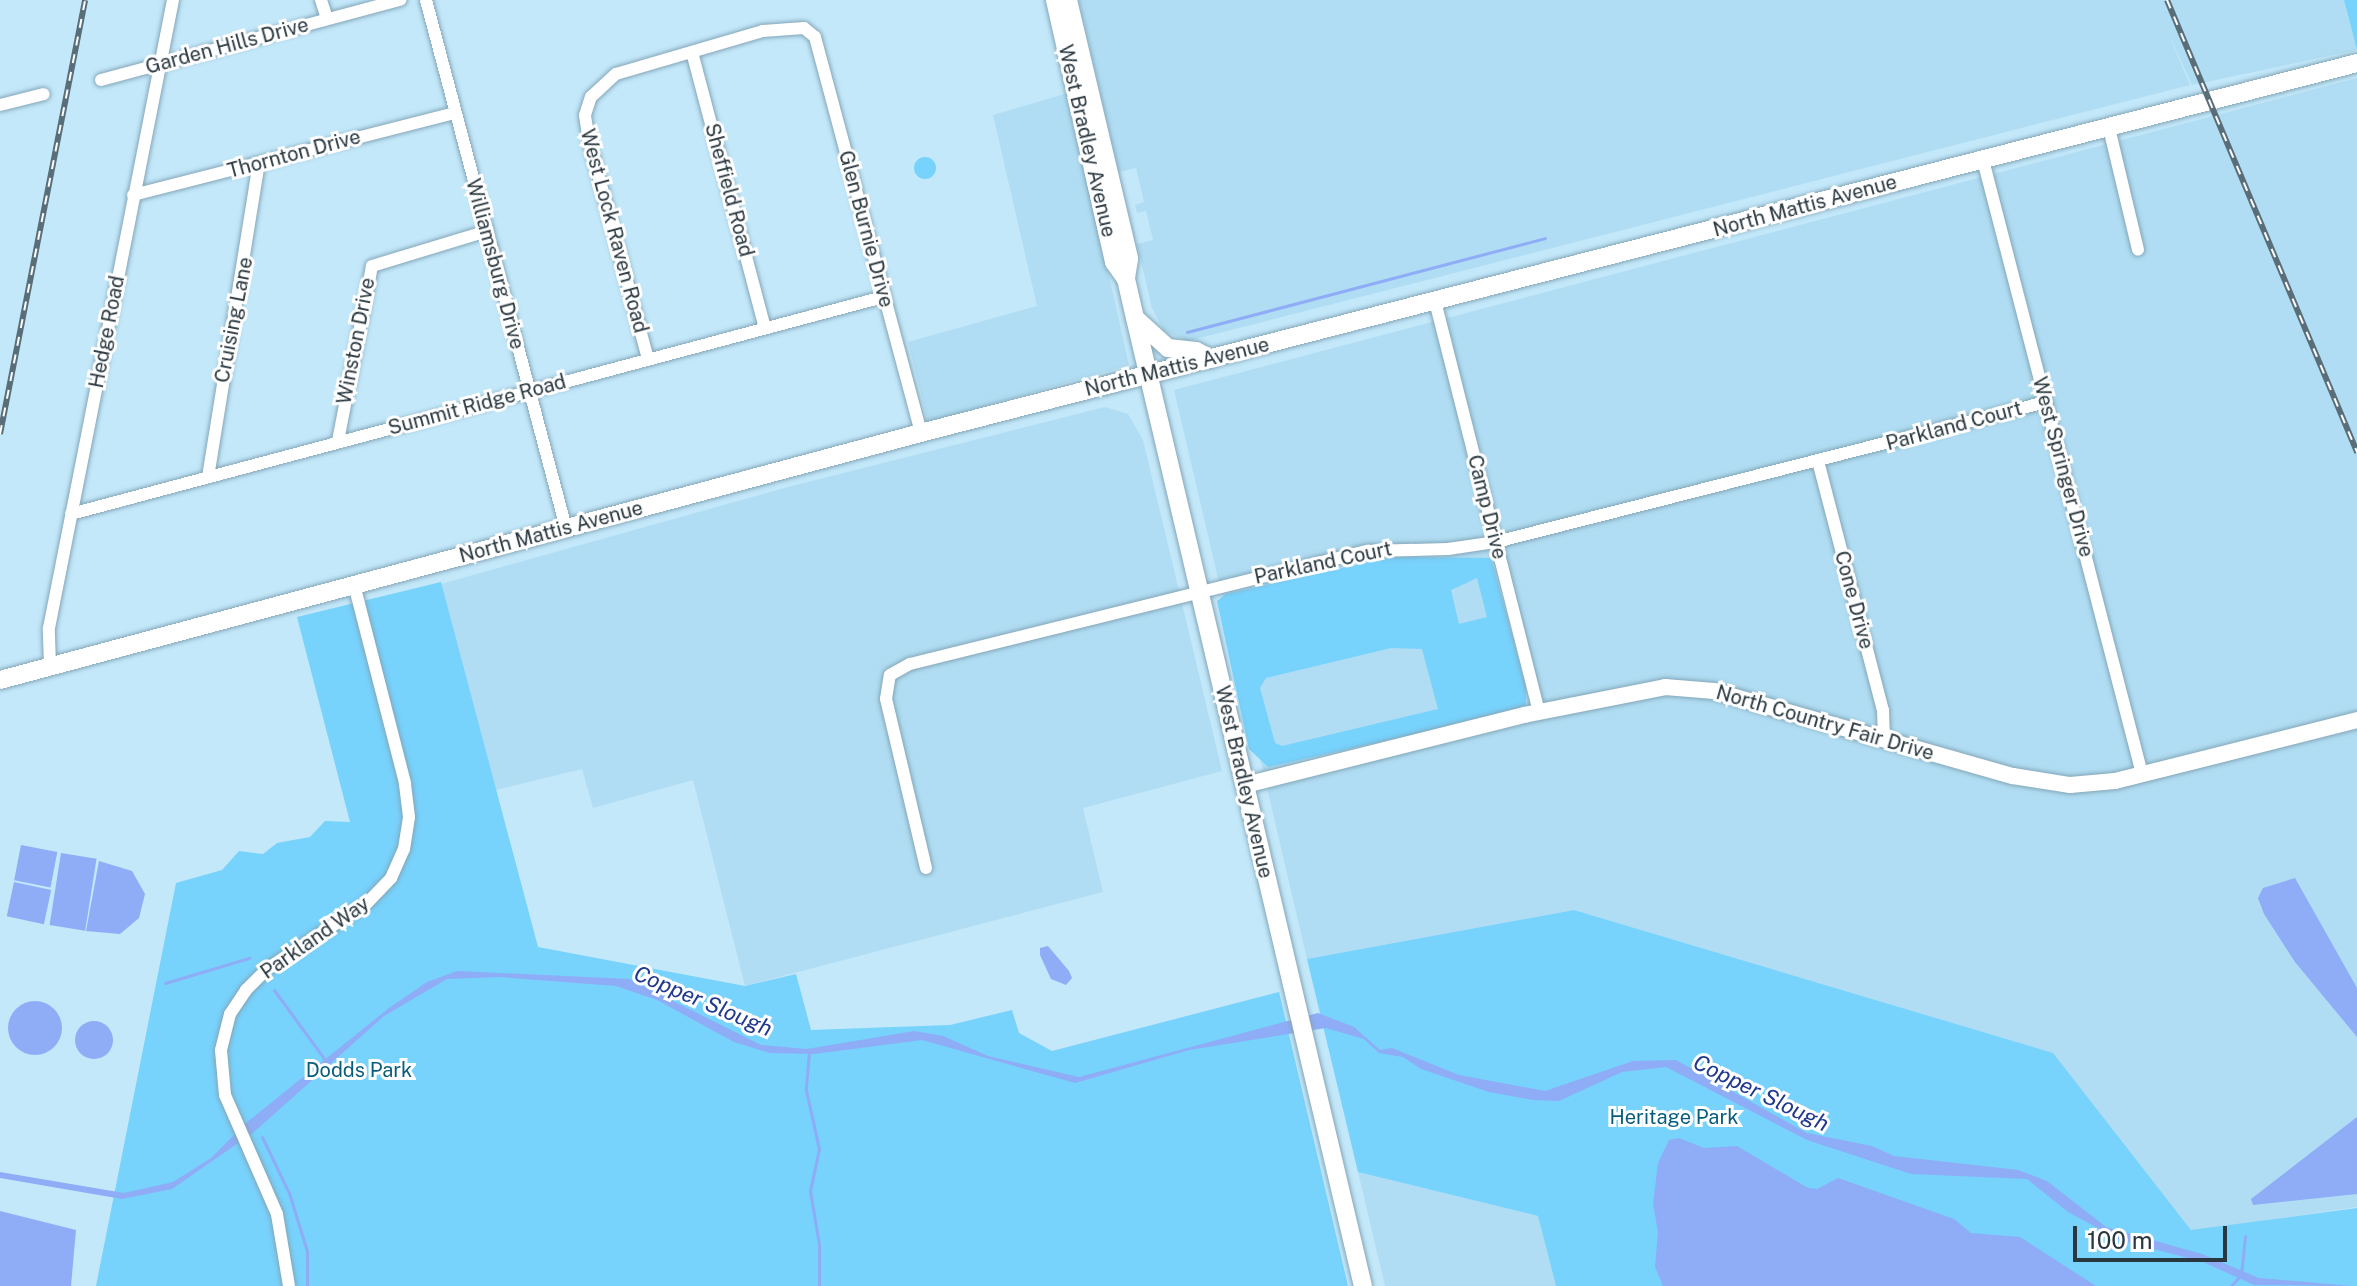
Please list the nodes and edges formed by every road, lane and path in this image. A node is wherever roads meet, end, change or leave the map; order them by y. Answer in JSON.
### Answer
{"nodes":[{"id":1,"x":173,"y":0,"type":"edge"},
{"id":2,"x":321,"y":0,"type":"edge"},
{"id":3,"x":400,"y":0,"type":"edge"},
{"id":4,"x":426,"y":0,"type":"edge"},
{"id":5,"x":1055,"y":0,"type":"edge"},
{"id":6,"x":1068,"y":0,"type":"edge"},
{"id":7,"x":327,"y":19,"type":"junction"},
{"id":8,"x":692,"y":52,"type":"junction"},
{"id":9,"x":2357,"y":63,"type":"edge"},
{"id":10,"x":160,"y":65,"type":"junction"},
{"id":11,"x":101,"y":80,"type":"dead end"},
{"id":12,"x":44,"y":94,"type":"dead end"},
{"id":13,"x":0,"y":105,"type":"edge"},
{"id":14,"x":455,"y":113,"type":"junction"},
{"id":15,"x":2109,"y":128,"type":"junction"},
{"id":16,"x":1983,"y":160,"type":"junction"},
{"id":17,"x":259,"y":163,"type":"junction"},
{"id":18,"x":133,"y":195,"type":"junction"},
{"id":19,"x":487,"y":231,"type":"junction"},
{"id":20,"x":2138,"y":250,"type":"dead end"},
{"id":21,"x":1126,"y":279,"type":"junction"},
{"id":22,"x":883,"y":297,"type":"junction"},
{"id":23,"x":1435,"y":301,"type":"junction"},
{"id":24,"x":1135,"y":318,"type":"junction"},
{"id":25,"x":765,"y":328,"type":"junction"},
{"id":26,"x":648,"y":359,"type":"junction"},
{"id":27,"x":1211,"y":359,"type":"junction"},
{"id":28,"x":1148,"y":374,"type":"junction"},
{"id":29,"x":529,"y":392,"type":"junction"},
{"id":30,"x":2046,"y":402,"type":"junction"},
{"id":31,"x":921,"y":433,"type":"junction"},
{"id":32,"x":338,"y":441,"type":"junction"},
{"id":33,"x":1818,"y":461,"type":"junction"},
{"id":34,"x":208,"y":477,"type":"junction"},
{"id":35,"x":71,"y":514,"type":"junction"},
{"id":36,"x":566,"y":528,"type":"junction"},
{"id":37,"x":1496,"y":542,"type":"junction"},
{"id":38,"x":354,"y":585,"type":"junction"},
{"id":39,"x":1199,"y":591,"type":"junction"},
{"id":40,"x":50,"y":665,"type":"junction"},
{"id":41,"x":0,"y":680,"type":"edge"},
{"id":42,"x":1539,"y":712,"type":"junction"},
{"id":43,"x":2357,"y":720,"type":"edge"},
{"id":44,"x":1884,"y":739,"type":"junction"},
{"id":45,"x":2142,"y":774,"type":"junction"},
{"id":46,"x":1245,"y":785,"type":"junction"},
{"id":47,"x":926,"y":868,"type":"dead end"},
{"id":48,"x":289,"y":1286,"type":"edge"},
{"id":49,"x":1363,"y":1286,"type":"edge"}],
"edges":[{"from":1,"to":10,"type":"street","name":"Hedge Road"},
{"from":2,"to":7,"type":"street"},
{"from":3,"to":7,"type":"street","name":"Garden Hills Drive"},
{"from":4,"to":14,"type":"street","name":"Williamsburg Drive"},
{"from":5,"to":21,"type":"main road","name":"West Bradley Avenue"},
{"from":6,"to":21,"type":"main road","name":"West Bradley Avenue"},
{"from":7,"to":10,"type":"street","name":"Garden Hills Drive"},
{"from":8,"to":22,"type":"street","name":"Glen Burnie Drive"},
{"from":8,"to":25,"type":"street","name":"Sheffield Road"},
{"from":8,"to":26,"type":"street","name":"West Lock Raven Road"},
{"from":9,"to":15,"type":"main road","name":"North Mattis Avenue"},
{"from":10,"to":11,"type":"street","name":"Garden Hills Drive"},
{"from":10,"to":18,"type":"street","name":"Hedge Road"},
{"from":12,"to":13,"type":"street"},
{"from":14,"to":17,"type":"street","name":"Thornton Drive"},
{"from":14,"to":19,"type":"street","name":"Williamsburg Drive"},
{"from":15,"to":16,"type":"main road","name":"North Mattis Avenue"},
{"from":15,"to":20,"type":"street"},
{"from":16,"to":23,"type":"main road","name":"North Mattis Avenue"},
{"from":16,"to":30,"type":"street","name":"West Springer Drive"},
{"from":17,"to":18,"type":"street","name":"Thornton Drive"},
{"from":17,"to":34,"type":"street","name":"Cruising Lane"},
{"from":18,"to":35,"type":"street","name":"Hedge Road"},
{"from":19,"to":29,"type":"street","name":"Williamsburg Drive"},
{"from":19,"to":32,"type":"street","name":"Winston Drive"},
{"from":21,"to":24,"type":"main road","name":"West Bradley Avenue"},
{"from":22,"to":25,"type":"street","name":"Summit Ridge Road"},
{"from":22,"to":31,"type":"street","name":"Glen Burnie Drive"},
{"from":23,"to":27,"type":"main road","name":"North Mattis Avenue"},
{"from":23,"to":37,"type":"street","name":"Camp Drive"},
{"from":24,"to":27,"type":"main road"},
{"from":24,"to":28,"type":"main road","name":"West Bradley Avenue"},
{"from":25,"to":26,"type":"street","name":"Summit Ridge Road"},
{"from":26,"to":29,"type":"street","name":"Summit Ridge Road"},
{"from":27,"to":28,"type":"main road","name":"North Mattis Avenue"},
{"from":28,"to":31,"type":"main road","name":"North Mattis Avenue"},
{"from":28,"to":39,"type":"main road","name":"West Bradley Avenue"},
{"from":29,"to":32,"type":"street","name":"Summit Ridge Road"},
{"from":29,"to":36,"type":"street","name":"Williamsburg Drive"},
{"from":30,"to":33,"type":"street","name":"Parkland Court"},
{"from":30,"to":45,"type":"street","name":"West Springer Drive"},
{"from":31,"to":36,"type":"main road","name":"North Mattis Avenue"},
{"from":32,"to":34,"type":"street","name":"Summit Ridge Road"},
{"from":33,"to":37,"type":"street","name":"Parkland Court"},
{"from":33,"to":44,"type":"street","name":"Cone Drive"},
{"from":34,"to":35,"type":"street","name":"Summit Ridge Road"},
{"from":35,"to":40,"type":"street","name":"Hedge Road"},
{"from":36,"to":38,"type":"main road","name":"North Mattis Avenue"},
{"from":37,"to":39,"type":"street","name":"Parkland Court"},
{"from":37,"to":42,"type":"street","name":"Camp Drive"},
{"from":38,"to":40,"type":"main road","name":"North Mattis Avenue"},
{"from":38,"to":48,"type":"street","name":"Parkland Way"},
{"from":39,"to":46,"type":"main road","name":"West Bradley Avenue"},
{"from":39,"to":47,"type":"street","name":"Parkland Court"},
{"from":40,"to":41,"type":"main road","name":"North Mattis Avenue"},
{"from":42,"to":44,"type":"street","name":"North Country Fair Drive"},
{"from":42,"to":46,"type":"street","name":"North Country Fair Drive"},
{"from":43,"to":45,"type":"street","name":"North Country Fair Drive"},
{"from":44,"to":45,"type":"street","name":"North Country Fair Drive"},
{"from":46,"to":49,"type":"main road","name":"West Bradley Avenue"}]}
